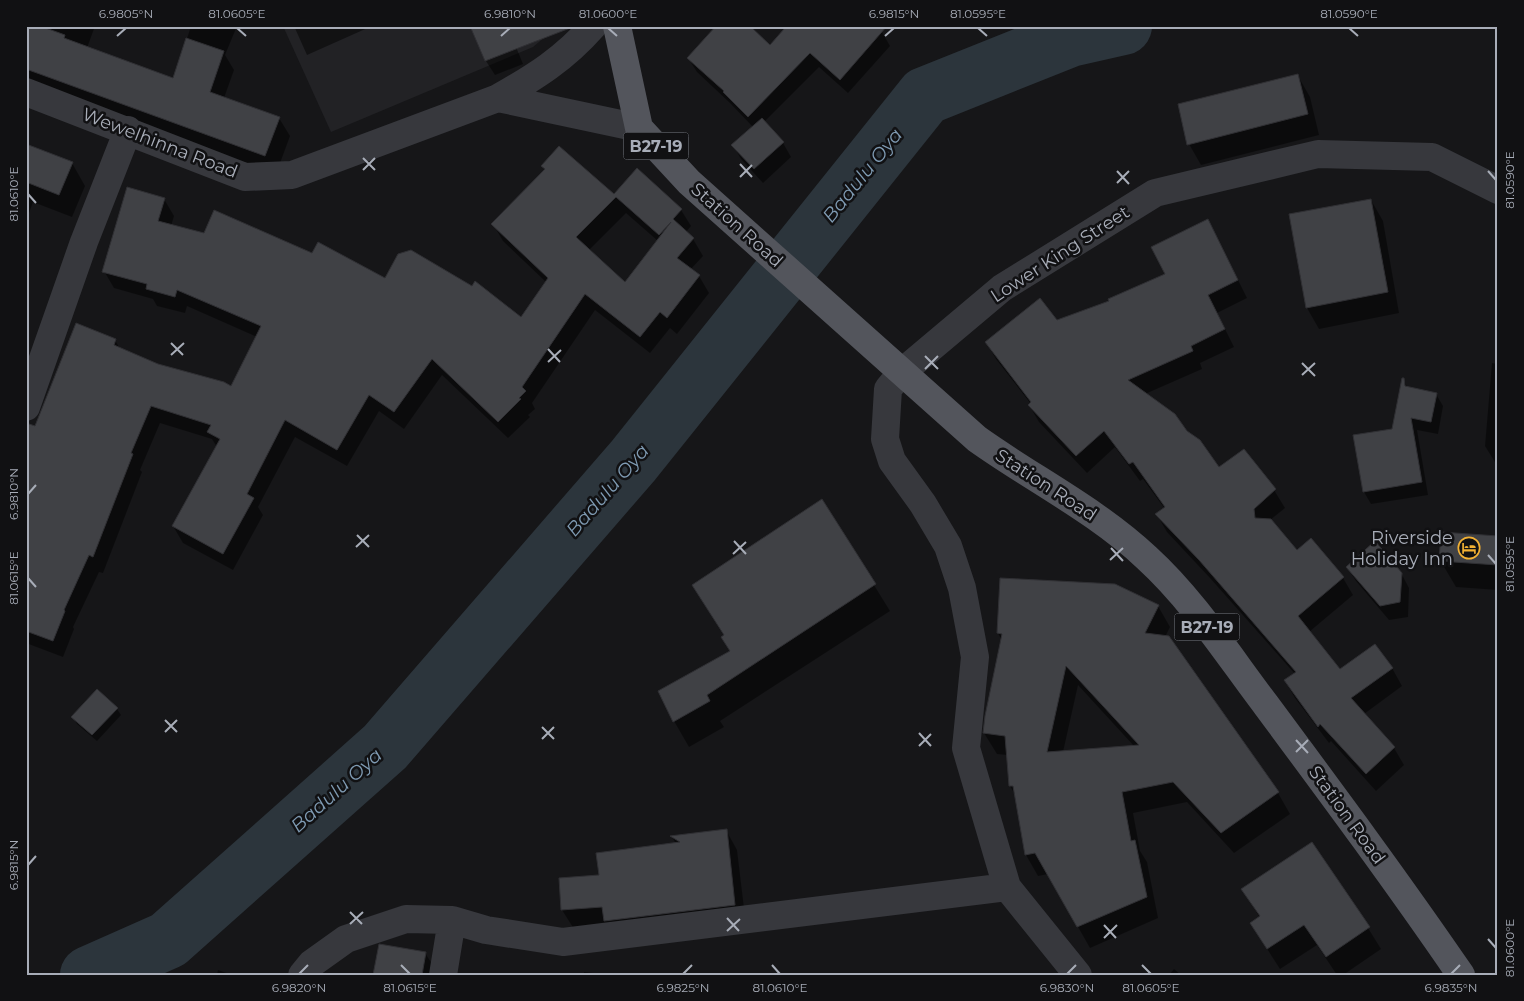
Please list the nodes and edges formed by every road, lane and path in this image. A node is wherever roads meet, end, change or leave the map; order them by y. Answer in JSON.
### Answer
{"nodes":[{"id":1,"x":593,"y":26,"type":"edge"},
{"id":2,"x":617,"y":26,"type":"edge"},
{"id":3,"x":26,"y":92,"type":"edge"},
{"id":4,"x":498,"y":98,"type":"junction"},
{"id":5,"x":639,"y":128,"type":"junction"},
{"id":6,"x":128,"y":130,"type":"junction"},
{"id":7,"x":1498,"y":190,"type":"edge"},
{"id":8,"x":901,"y":372,"type":"junction"},
{"id":9,"x":26,"y":407,"type":"edge"},
{"id":10,"x":1007,"y":887,"type":"junction"},
{"id":11,"x":452,"y":920,"type":"junction"},
{"id":12,"x":1068,"y":973,"type":"edge"},
{"id":13,"x":302,"y":975,"type":"edge"},
{"id":14,"x":442,"y":975,"type":"edge"},
{"id":15,"x":1461,"y":975,"type":"edge"}],
"edges":[{"from":1,"to":4,"type":"street","name":"Wewelhinna Road"},
{"from":2,"to":5,"type":"main road","number":"B27-19"},
{"from":3,"to":6,"type":"street","name":"Wewelhinna Road"},
{"from":4,"to":5,"type":"street"},
{"from":4,"to":6,"type":"street","name":"Wewelhinna Road"},
{"from":5,"to":8,"type":"main road","name":"Station Road","number":"B27-19"},
{"from":6,"to":9,"type":"street"},
{"from":7,"to":8,"type":"street","name":"Lower King Street"},
{"from":8,"to":10,"type":"street","name":"Lower King Street"},
{"from":8,"to":15,"type":"main road","name":"Station Road","number":"B27-19"},
{"from":10,"to":11,"type":"street"},
{"from":10,"to":12,"type":"street","name":"Lower King Street"},
{"from":11,"to":13,"type":"street"},
{"from":11,"to":14,"type":"street"}]}
